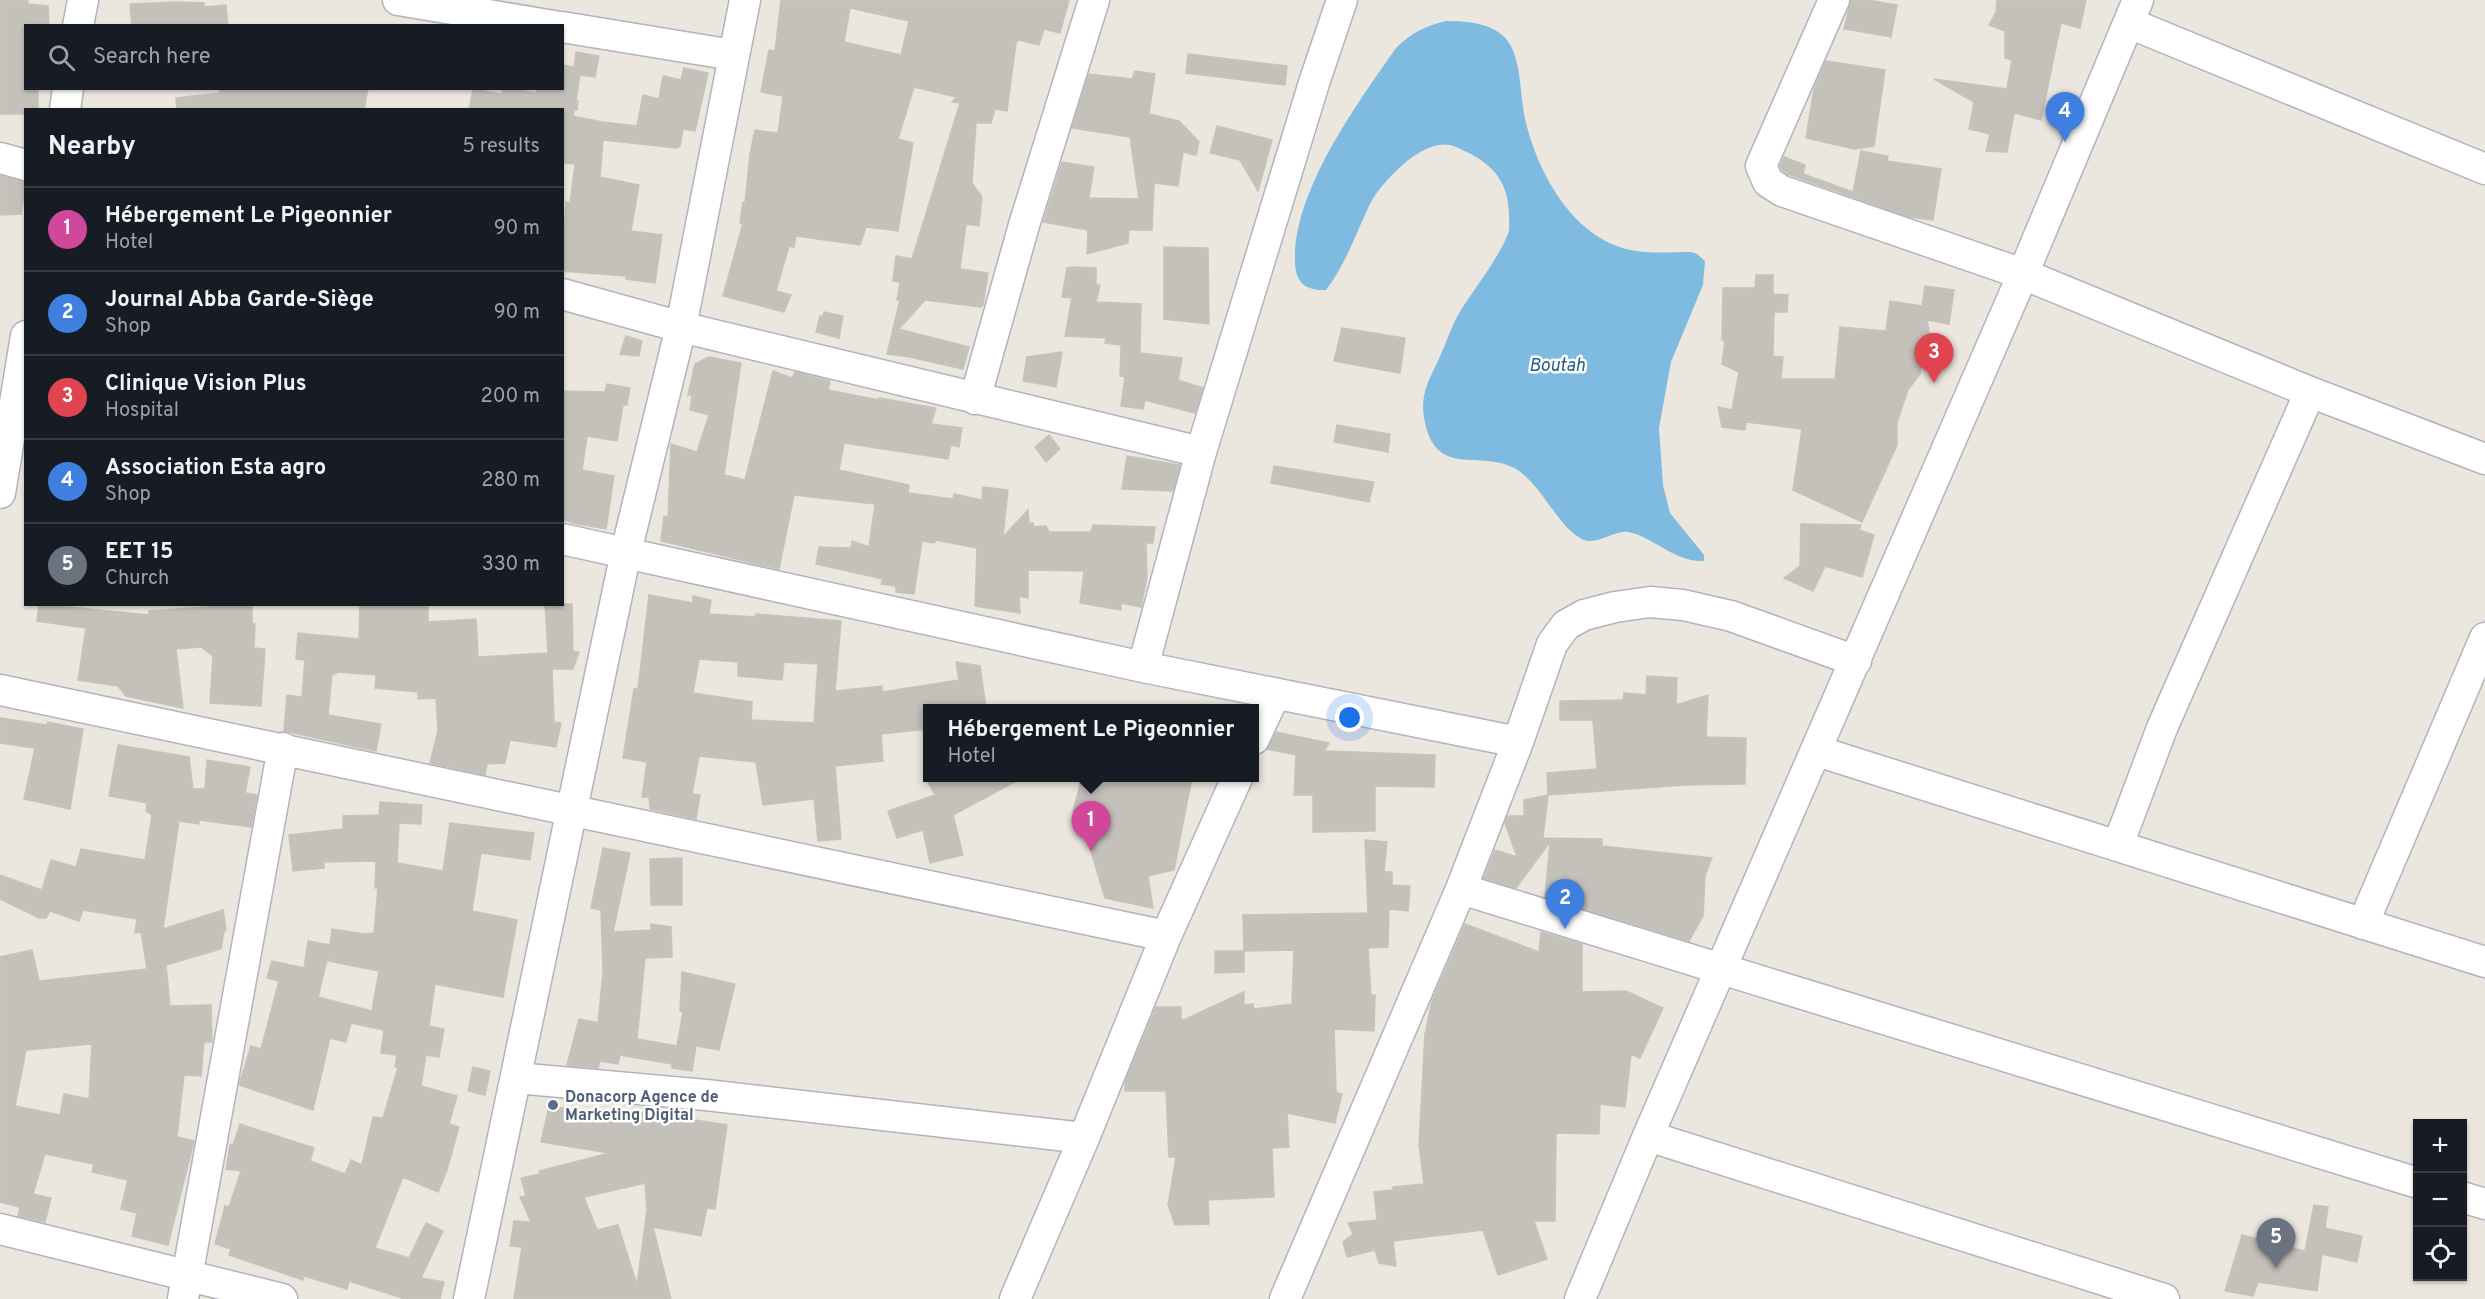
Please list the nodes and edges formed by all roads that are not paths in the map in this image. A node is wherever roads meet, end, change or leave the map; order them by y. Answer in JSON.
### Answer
{"nodes":[{"id":1,"x":82,"y":0,"type":"edge"},
{"id":2,"x":398,"y":0,"type":"edge"},
{"id":3,"x":745,"y":0,"type":"edge"},
{"id":4,"x":1094,"y":0,"type":"edge"},
{"id":5,"x":1342,"y":0,"type":"edge"},
{"id":6,"x":1834,"y":0,"type":"edge"},
{"id":7,"x":2133,"y":11,"type":"edge"},
{"id":8,"x":78,"y":24,"type":"edge"},
{"id":9,"x":542,"y":24,"type":"edge"},
{"id":10,"x":564,"y":27,"type":"edge"},
{"id":11,"x":733,"y":55,"type":"junction"},
{"id":12,"x":68,"y":90,"type":"edge"},
{"id":13,"x":65,"y":108,"type":"edge"},
{"id":14,"x":0,"y":158,"type":"edge"},
{"id":15,"x":24,"y":164,"type":"edge"},
{"id":16,"x":2485,"y":169,"type":"edge"},
{"id":17,"x":2023,"y":274,"type":"junction"},
{"id":18,"x":564,"y":295,"type":"edge"},
{"id":19,"x":681,"y":327,"type":"junction"},
{"id":20,"x":24,"y":349,"type":"edge"},
{"id":21,"x":2310,"y":392,"type":"junction"},
{"id":22,"x":975,"y":399,"type":"junction"},
{"id":23,"x":12,"y":428,"type":"edge"},
{"id":24,"x":1202,"y":452,"type":"junction"},
{"id":25,"x":2485,"y":459,"type":"edge"},
{"id":26,"x":0,"y":493,"type":"edge"},
{"id":27,"x":564,"y":538,"type":"edge"},
{"id":28,"x":626,"y":552,"type":"junction"},
{"id":29,"x":2485,"y":638,"type":"edge"},
{"id":30,"x":1856,"y":661,"type":"junction"},
{"id":31,"x":1143,"y":667,"type":"junction"},
{"id":32,"x":0,"y":690,"type":"edge"},
{"id":33,"x":1275,"y":694,"type":"junction"},
{"id":34,"x":1259,"y":728,"type":"edge"},
{"id":35,"x":1518,"y":742,"type":"junction"},
{"id":36,"x":284,"y":748,"type":"junction"},
{"id":37,"x":1817,"y":750,"type":"junction"},
{"id":38,"x":1235,"y":782,"type":"edge"},
{"id":39,"x":572,"y":810,"type":"junction"},
{"id":40,"x":2118,"y":845,"type":"junction"},
{"id":41,"x":1461,"y":889,"type":"junction"},
{"id":42,"x":2363,"y":924,"type":"junction"},
{"id":43,"x":1166,"y":936,"type":"junction"},
{"id":44,"x":2485,"y":962,"type":"edge"},
{"id":45,"x":1721,"y":969,"type":"junction"},
{"id":46,"x":516,"y":1078,"type":"junction"},
{"id":47,"x":1648,"y":1136,"type":"junction"},
{"id":48,"x":1084,"y":1138,"type":"junction"},
{"id":49,"x":2413,"y":1181,"type":"edge"},
{"id":50,"x":2467,"y":1198,"type":"edge"},
{"id":51,"x":2485,"y":1204,"type":"edge"},
{"id":52,"x":0,"y":1229,"type":"edge"},
{"id":53,"x":186,"y":1287,"type":"edge"},
{"id":54,"x":2109,"y":1291,"type":"edge"},
{"id":55,"x":282,"y":1299,"type":"edge"},
{"id":56,"x":469,"y":1299,"type":"edge"},
{"id":57,"x":1015,"y":1299,"type":"edge"},
{"id":58,"x":1285,"y":1299,"type":"edge"},
{"id":59,"x":1580,"y":1299,"type":"edge"},
{"id":60,"x":2164,"y":1299,"type":"edge"}],
"edges":[{"from":1,"to":8,"type":"street"},
{"from":2,"to":9,"type":"street"},
{"from":3,"to":11,"type":"street"},
{"from":4,"to":22,"type":"street"},
{"from":5,"to":24,"type":"street"},
{"from":6,"to":17,"type":"street"},
{"from":7,"to":16,"type":"street"},
{"from":7,"to":17,"type":"street"},
{"from":10,"to":11,"type":"street"},
{"from":11,"to":19,"type":"street"},
{"from":12,"to":13,"type":"street"},
{"from":14,"to":15,"type":"street"},
{"from":17,"to":21,"type":"street"},
{"from":17,"to":30,"type":"street"},
{"from":18,"to":19,"type":"street"},
{"from":19,"to":22,"type":"street"},
{"from":19,"to":28,"type":"street"},
{"from":20,"to":23,"type":"street"},
{"from":21,"to":25,"type":"street"},
{"from":21,"to":40,"type":"street"},
{"from":22,"to":24,"type":"street"},
{"from":23,"to":26,"type":"street"},
{"from":24,"to":31,"type":"street"},
{"from":27,"to":28,"type":"street"},
{"from":28,"to":31,"type":"street"},
{"from":28,"to":39,"type":"street"},
{"from":29,"to":42,"type":"street"},
{"from":30,"to":35,"type":"street"},
{"from":30,"to":37,"type":"street"},
{"from":31,"to":33,"type":"street"},
{"from":32,"to":36,"type":"street"},
{"from":33,"to":34,"type":"street"},
{"from":33,"to":35,"type":"street"},
{"from":35,"to":41,"type":"street"},
{"from":36,"to":39,"type":"street"},
{"from":36,"to":53,"type":"street"},
{"from":37,"to":40,"type":"street"},
{"from":37,"to":45,"type":"street"},
{"from":38,"to":43,"type":"street"},
{"from":39,"to":43,"type":"street"},
{"from":39,"to":46,"type":"street"},
{"from":40,"to":42,"type":"street"},
{"from":41,"to":45,"type":"street"},
{"from":41,"to":58,"type":"street"},
{"from":42,"to":44,"type":"street"},
{"from":43,"to":48,"type":"street"},
{"from":45,"to":47,"type":"street"},
{"from":45,"to":49,"type":"street"},
{"from":46,"to":48,"type":"street"},
{"from":46,"to":56,"type":"street"},
{"from":47,"to":54,"type":"street"},
{"from":47,"to":59,"type":"street"},
{"from":48,"to":57,"type":"street"},
{"from":50,"to":51,"type":"street"},
{"from":52,"to":53,"type":"street"},
{"from":53,"to":55,"type":"street"},
{"from":54,"to":60,"type":"street"}]}
